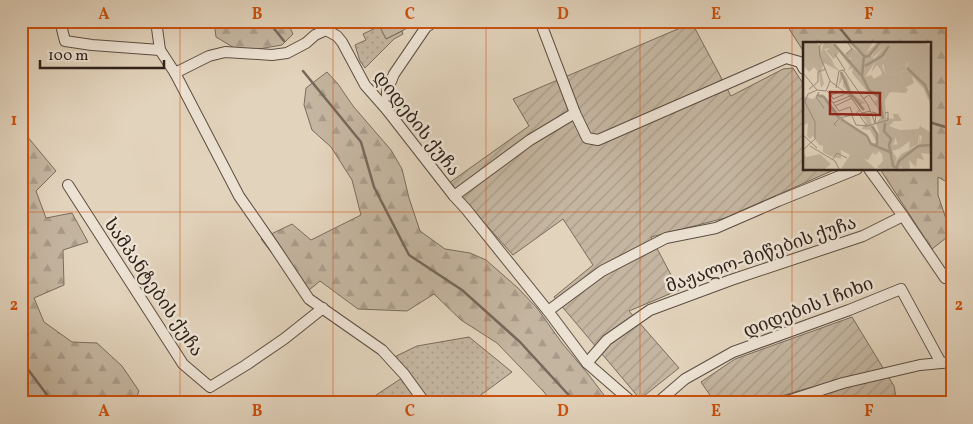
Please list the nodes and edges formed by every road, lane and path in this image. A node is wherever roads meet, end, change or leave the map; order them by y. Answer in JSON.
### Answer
{"nodes":[{"id":1,"x":60,"y":21,"type":"edge"},
{"id":2,"x":156,"y":21,"type":"edge"},
{"id":3,"x":540,"y":21,"type":"edge"},
{"id":4,"x":429,"y":23,"type":"edge"},
{"id":5,"x":160,"y":50,"type":"junction"},
{"id":6,"x":803,"y":67,"type":"edge"},
{"id":7,"x":175,"y":73,"type":"junction"},
{"id":8,"x":387,"y":110,"type":"junction"},
{"id":9,"x":575,"y":113,"type":"junction"},
{"id":10,"x":855,"y":170,"type":"edge"},
{"id":11,"x":870,"y":170,"type":"edge"},
{"id":12,"x":68,"y":185,"type":"dead end"},
{"id":13,"x":454,"y":196,"type":"junction"},
{"id":14,"x":903,"y":216,"type":"junction"},
{"id":15,"x":945,"y":278,"type":"dead end"},
{"id":16,"x":323,"y":308,"type":"junction"},
{"id":17,"x":548,"y":311,"type":"junction"},
{"id":18,"x":946,"y":362,"type":"edge"},
{"id":19,"x":587,"y":363,"type":"junction"},
{"id":20,"x":426,"y":403,"type":"edge"},
{"id":21,"x":633,"y":403,"type":"edge"},
{"id":22,"x":657,"y":403,"type":"edge"},
{"id":23,"x":781,"y":403,"type":"edge"}],
"edges":[{"from":1,"to":5,"type":"street"},
{"from":2,"to":5,"type":"street"},
{"from":3,"to":9,"type":"street"},
{"from":4,"to":8,"type":"street"},
{"from":5,"to":7,"type":"street"},
{"from":6,"to":9,"type":"street"},
{"from":7,"to":8,"type":"street","name":"დიდების ქუჩა"},
{"from":7,"to":16,"type":"street"},
{"from":8,"to":13,"type":"street","name":"დიდების ქუჩა"},
{"from":9,"to":13,"type":"street"},
{"from":10,"to":17,"type":"street"},
{"from":11,"to":14,"type":"street"},
{"from":12,"to":16,"type":"street","name":"სამპანტების ქუჩა"},
{"from":13,"to":17,"type":"street","name":"დიდების ქუჩა"},
{"from":14,"to":15,"type":"street"},
{"from":14,"to":19,"type":"street","name":"მაჟალო-მიწების ქუჩა"},
{"from":16,"to":20,"type":"street"},
{"from":17,"to":19,"type":"street","name":"დიდების ქუჩა"},
{"from":18,"to":22,"type":"street","name":"დიდების I ჩიხი"},
{"from":18,"to":23,"type":"street"},
{"from":19,"to":21,"type":"street","name":"დიდების ქუჩა"}]}
